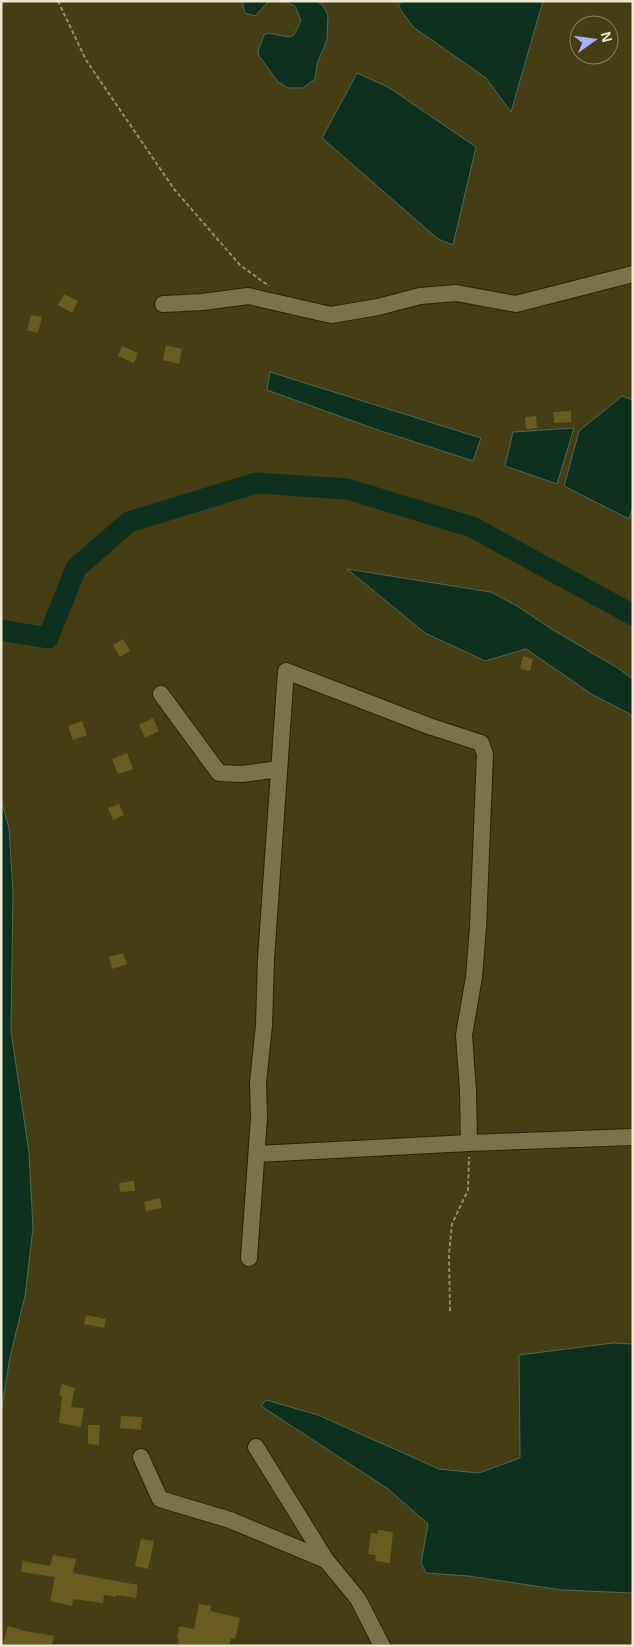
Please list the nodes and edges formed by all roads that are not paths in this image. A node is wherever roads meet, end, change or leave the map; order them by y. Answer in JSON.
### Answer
{"nodes":[{"id":1,"x":633,"y":274,"type":"edge"},
{"id":2,"x":163,"y":304,"type":"dead end"},
{"id":3,"x":161,"y":694,"type":"dead end"},
{"id":4,"x":279,"y":769,"type":"junction"},
{"id":5,"x":633,"y":1137,"type":"edge"},
{"id":6,"x":470,"y":1143,"type":"junction"},
{"id":7,"x":257,"y":1154,"type":"junction"},
{"id":8,"x":249,"y":1258,"type":"dead end"},
{"id":9,"x":256,"y":1447,"type":"dead end"},
{"id":10,"x":141,"y":1457,"type":"dead end"},
{"id":11,"x":326,"y":1560,"type":"junction"},
{"id":12,"x":382,"y":1646,"type":"edge"}],
"edges":[{"from":1,"to":2,"type":"street"},
{"from":3,"to":4,"type":"street"},
{"from":4,"to":6,"type":"street"},
{"from":4,"to":7,"type":"street"},
{"from":5,"to":6,"type":"street"},
{"from":6,"to":7,"type":"street"},
{"from":7,"to":8,"type":"street"},
{"from":9,"to":11,"type":"street"},
{"from":10,"to":11,"type":"street"},
{"from":11,"to":12,"type":"street"}]}
